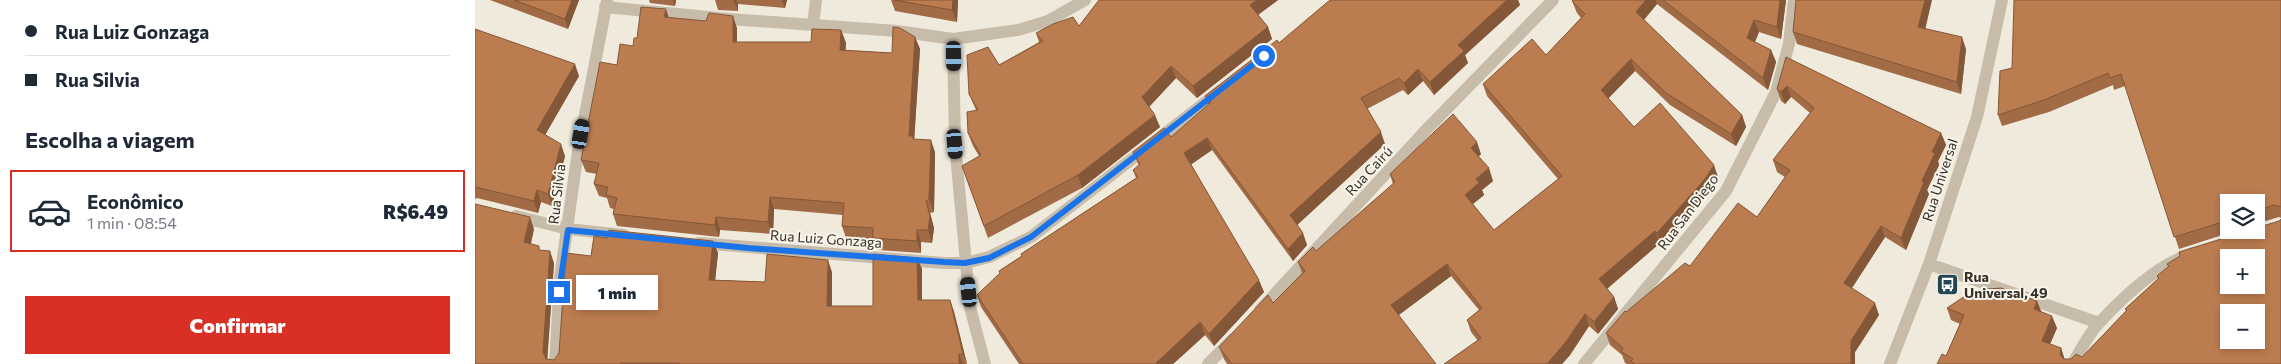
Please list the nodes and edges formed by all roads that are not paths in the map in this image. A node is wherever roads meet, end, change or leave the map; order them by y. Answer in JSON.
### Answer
{"nodes":[{"id":1,"x":816,"y":0,"type":"edge"},
{"id":2,"x":1085,"y":0,"type":"edge"},
{"id":3,"x":1553,"y":0,"type":"edge"},
{"id":4,"x":1795,"y":0,"type":"edge"},
{"id":5,"x":2002,"y":0,"type":"edge"},
{"id":6,"x":606,"y":4,"type":"edge"},
{"id":7,"x":813,"y":25,"type":"junction"},
{"id":8,"x":953,"y":39,"type":"junction"},
{"id":9,"x":1232,"y":82,"type":"edge"},
{"id":10,"x":503,"y":213,"type":"edge"},
{"id":11,"x":568,"y":230,"type":"junction"},
{"id":12,"x":634,"y":236,"type":"edge"},
{"id":13,"x":681,"y":241,"type":"edge"},
{"id":14,"x":2206,"y":249,"type":"edge"},
{"id":15,"x":965,"y":263,"type":"junction"},
{"id":16,"x":1929,"y":264,"type":"junction"},
{"id":17,"x":2099,"y":323,"type":"junction"},
{"id":18,"x":555,"y":364,"type":"edge"},
{"id":19,"x":985,"y":364,"type":"edge"},
{"id":20,"x":1208,"y":364,"type":"edge"},
{"id":21,"x":1584,"y":364,"type":"edge"},
{"id":22,"x":1890,"y":364,"type":"edge"},
{"id":23,"x":2072,"y":364,"type":"edge"}],
"edges":[{"from":1,"to":7,"type":"street"},
{"from":2,"to":8,"type":"street"},
{"from":3,"to":20,"type":"street","name":"Rua Cairú"},
{"from":4,"to":21,"type":"street","name":"Rua San Diego"},
{"from":5,"to":16,"type":"street","name":"Rua Universal"},
{"from":6,"to":7,"type":"street"},
{"from":6,"to":11,"type":"street","name":"Rua Silvia"},
{"from":7,"to":8,"type":"street"},
{"from":8,"to":15,"type":"street"},
{"from":9,"to":15,"type":"street","name":"Rua Luiz Gonzaga"},
{"from":10,"to":11,"type":"street"},
{"from":11,"to":12,"type":"street"},
{"from":11,"to":18,"type":"street","name":"Rua Silvia"},
{"from":13,"to":15,"type":"street","name":"Rua Luiz Gonzaga"},
{"from":14,"to":17,"type":"street"},
{"from":15,"to":19,"type":"street"},
{"from":16,"to":17,"type":"street"},
{"from":16,"to":22,"type":"street","name":"Rua Universal"},
{"from":17,"to":23,"type":"street"}]}
